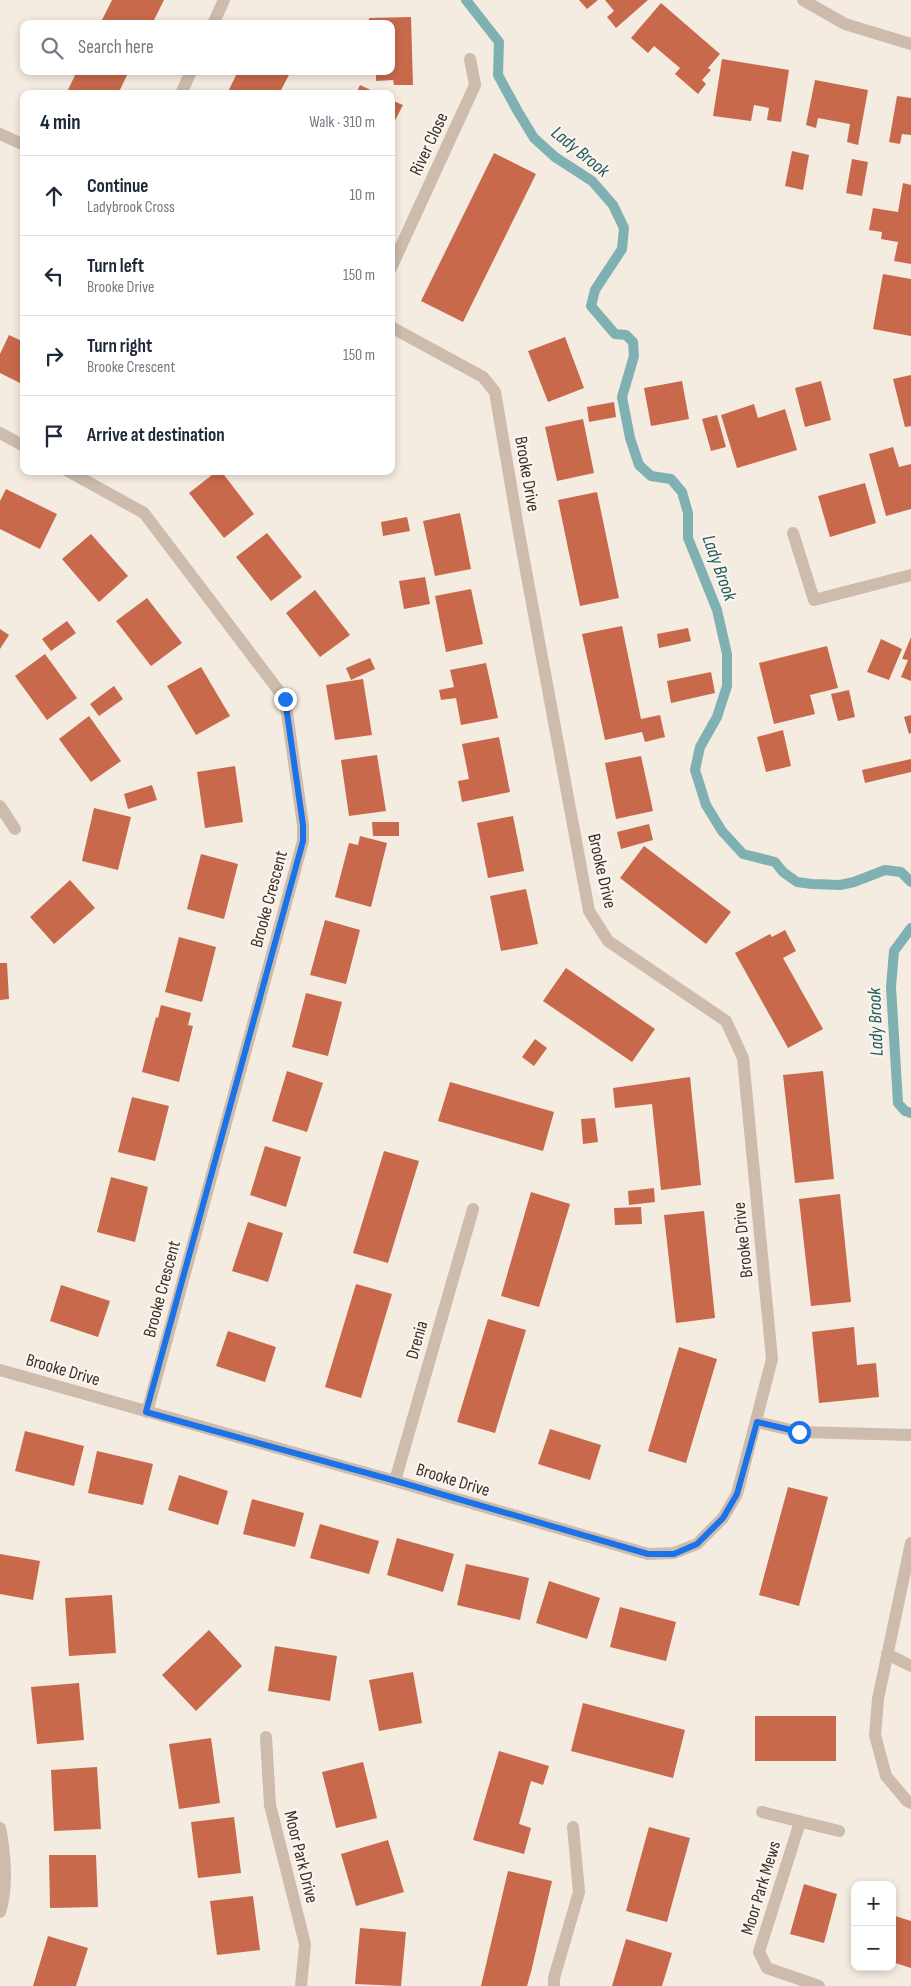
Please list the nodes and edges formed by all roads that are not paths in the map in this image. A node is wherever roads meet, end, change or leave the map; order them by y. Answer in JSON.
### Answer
{"nodes":[{"id":1,"x":224,"y":0,"type":"edge"},
{"id":2,"x":803,"y":0,"type":"edge"},
{"id":3,"x":216,"y":20,"type":"edge"},
{"id":4,"x":911,"y":44,"type":"edge"},
{"id":5,"x":470,"y":59,"type":"dead end"},
{"id":6,"x":189,"y":75,"type":"edge"},
{"id":7,"x":183,"y":90,"type":"edge"},
{"id":8,"x":0,"y":134,"type":"edge"},
{"id":9,"x":20,"y":143,"type":"edge"},
{"id":10,"x":395,"y":259,"type":"edge"},
{"id":11,"x":395,"y":329,"type":"edge"},
{"id":12,"x":0,"y":433,"type":"edge"},
{"id":13,"x":20,"y":444,"type":"edge"},
{"id":14,"x":75,"y":475,"type":"edge"},
{"id":15,"x":793,"y":534,"type":"dead end"},
{"id":16,"x":911,"y":575,"type":"edge"},
{"id":17,"x":0,"y":806,"type":"edge"},
{"id":18,"x":15,"y":829,"type":"dead end"},
{"id":19,"x":473,"y":1209,"type":"dead end"},
{"id":20,"x":0,"y":1370,"type":"edge"},
{"id":21,"x":146,"y":1412,"type":"junction"},
{"id":22,"x":757,"y":1422,"type":"junction"},
{"id":23,"x":911,"y":1435,"type":"edge"},
{"id":24,"x":396,"y":1481,"type":"junction"},
{"id":25,"x":911,"y":1543,"type":"edge"},
{"id":26,"x":886,"y":1654,"type":"junction"},
{"id":27,"x":911,"y":1666,"type":"edge"},
{"id":28,"x":266,"y":1736,"type":"dead end"},
{"id":29,"x":911,"y":1803,"type":"edge"},
{"id":30,"x":762,"y":1812,"type":"dead end"},
{"id":31,"x":800,"y":1822,"type":"junction"},
{"id":32,"x":573,"y":1827,"type":"dead end"},
{"id":33,"x":0,"y":1828,"type":"edge"},
{"id":34,"x":839,"y":1831,"type":"dead end"},
{"id":35,"x":0,"y":1912,"type":"edge"},
{"id":36,"x":301,"y":1986,"type":"edge"},
{"id":37,"x":554,"y":1986,"type":"edge"},
{"id":38,"x":819,"y":1986,"type":"edge"}],
"edges":[{"from":1,"to":3,"type":"street"},
{"from":2,"to":4,"type":"street"},
{"from":5,"to":10,"type":"street","name":"River Close"},
{"from":6,"to":7,"type":"street"},
{"from":8,"to":9,"type":"street"},
{"from":11,"to":22,"type":"street","name":"Brooke Drive"},
{"from":12,"to":13,"type":"street"},
{"from":14,"to":21,"type":"street","name":"Brooke Crescent"},
{"from":15,"to":16,"type":"street"},
{"from":17,"to":18,"type":"street"},
{"from":19,"to":24,"type":"street","name":"Drenia"},
{"from":20,"to":21,"type":"street","name":"Brooke Drive"},
{"from":21,"to":24,"type":"street","name":"Brooke Drive"},
{"from":22,"to":23,"type":"street"},
{"from":22,"to":24,"type":"street","name":"Brooke Drive"},
{"from":25,"to":26,"type":"street"},
{"from":26,"to":27,"type":"street"},
{"from":26,"to":29,"type":"street"},
{"from":28,"to":36,"type":"street","name":"Moor Park Drive"},
{"from":30,"to":31,"type":"street","name":"Moor Park Mews"},
{"from":31,"to":34,"type":"street","name":"Moor Park Mews"},
{"from":31,"to":38,"type":"street","name":"Moor Park Mews"},
{"from":32,"to":37,"type":"street"},
{"from":33,"to":35,"type":"street"}]}
